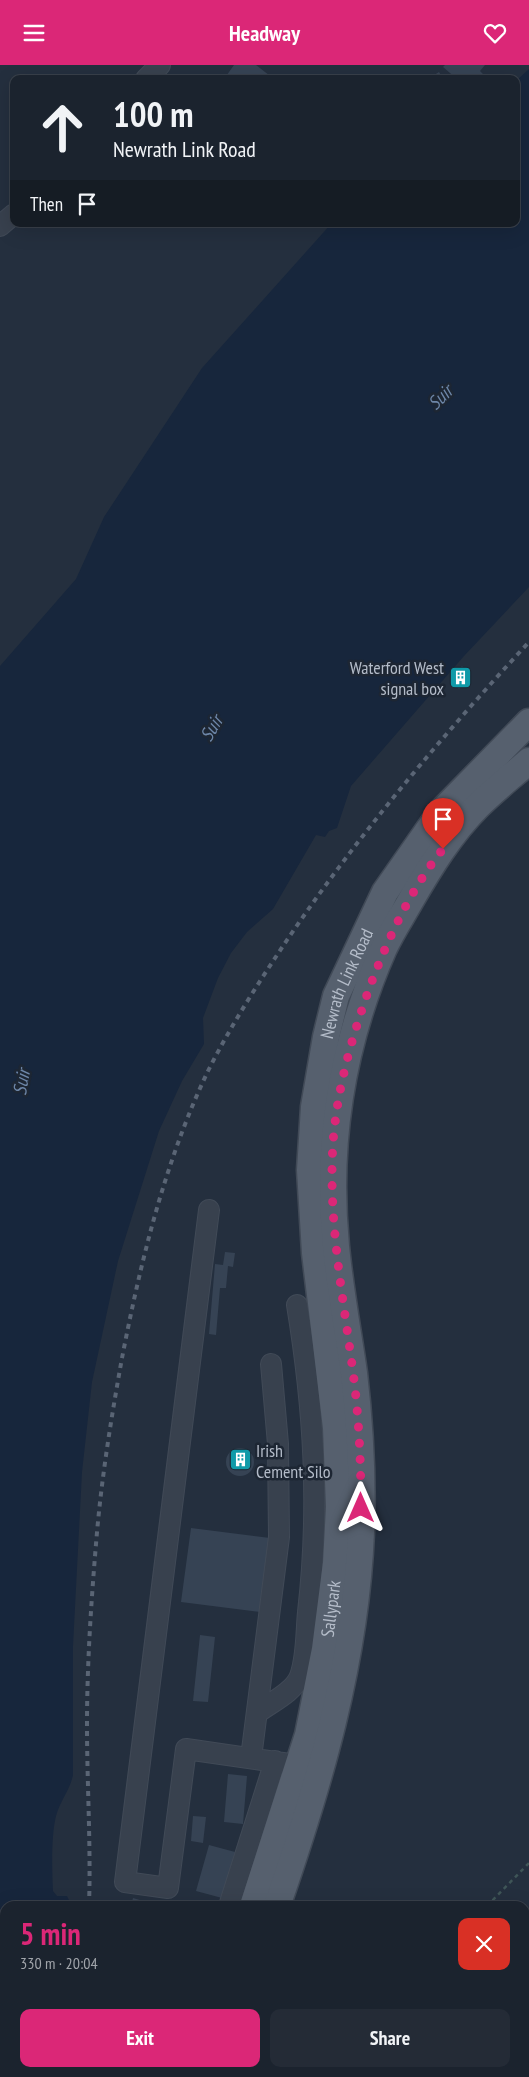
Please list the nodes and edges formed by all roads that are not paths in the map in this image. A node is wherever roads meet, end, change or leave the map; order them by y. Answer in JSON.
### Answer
{"nodes":[{"id":1,"x":160,"y":65,"type":"edge"},
{"id":2,"x":150,"y":75,"type":"edge"},
{"id":3,"x":10,"y":217,"type":"edge"},
{"id":4,"x":0,"y":226,"type":"edge"},
{"id":5,"x":529,"y":722,"type":"edge"},
{"id":6,"x":529,"y":761,"type":"edge"},
{"id":7,"x":209,"y":1210,"type":"dead end"},
{"id":8,"x":321,"y":1304,"type":"junction"},
{"id":9,"x":271,"y":1364,"type":"dead end"},
{"id":10,"x":257,"y":1713,"type":"junction"},
{"id":11,"x":251,"y":1758,"type":"junction"},
{"id":12,"x":275,"y":1761,"type":"junction"},
{"id":13,"x":311,"y":1767,"type":"junction"},
{"id":14,"x":232,"y":1901,"type":"edge"},
{"id":15,"x":255,"y":1901,"type":"edge"},
{"id":16,"x":278,"y":1901,"type":"edge"}],
"edges":[{"from":1,"to":2,"type":"street"},
{"from":3,"to":4,"type":"street"},
{"from":5,"to":8,"type":"main road","name":"Newrath Link Road"},
{"from":6,"to":8,"type":"main road","name":"Newrath Link Road"},
{"from":7,"to":11,"type":"street"},
{"from":8,"to":10,"type":"street"},
{"from":8,"to":13,"type":"main road","name":"Sallypark"},
{"from":9,"to":10,"type":"street"},
{"from":10,"to":11,"type":"street"},
{"from":11,"to":12,"type":"street"},
{"from":12,"to":13,"type":"street"},
{"from":12,"to":14,"type":"street"},
{"from":13,"to":15,"type":"main road","name":"Sallypark"},
{"from":13,"to":16,"type":"main road","name":"Sallypark"}]}
